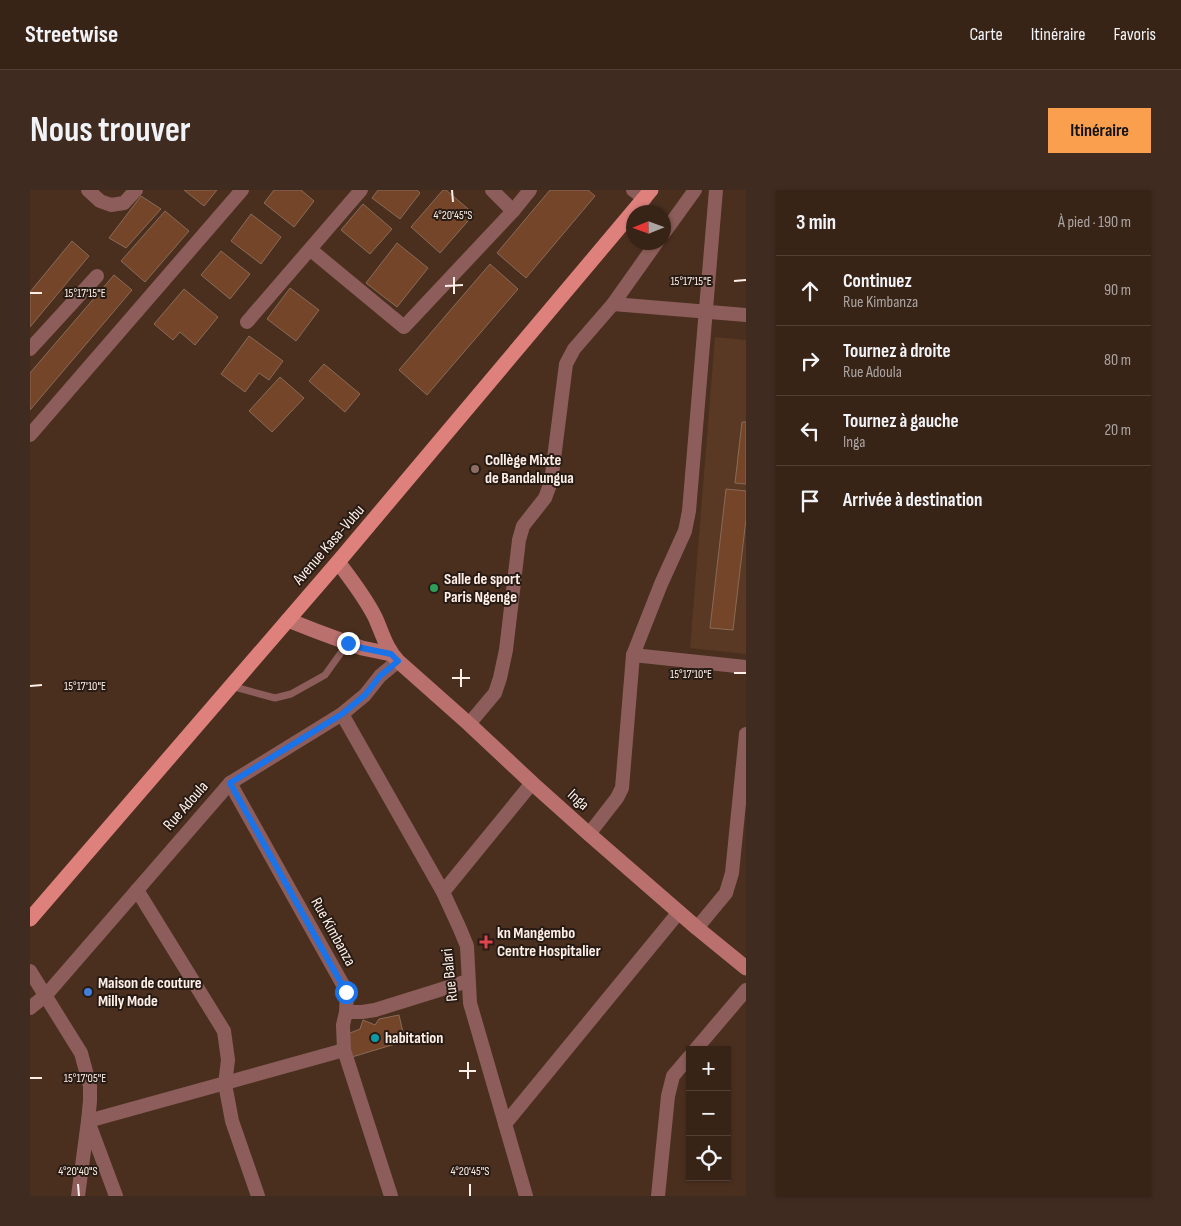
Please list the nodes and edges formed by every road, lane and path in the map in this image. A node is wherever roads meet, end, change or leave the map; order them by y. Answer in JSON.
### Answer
{"nodes":[{"id":1,"x":88,"y":190,"type":"edge"},
{"id":2,"x":136,"y":190,"type":"edge"},
{"id":3,"x":242,"y":190,"type":"edge"},
{"id":4,"x":361,"y":190,"type":"edge"},
{"id":5,"x":492,"y":190,"type":"edge"},
{"id":6,"x":530,"y":190,"type":"edge"},
{"id":7,"x":695,"y":190,"type":"edge"},
{"id":8,"x":716,"y":190,"type":"edge"},
{"id":9,"x":643,"y":193,"type":"edge"},
{"id":10,"x":513,"y":211,"type":"junction"},
{"id":11,"x":671,"y":223,"type":"edge"},
{"id":12,"x":310,"y":250,"type":"junction"},
{"id":13,"x":651,"y":250,"type":"edge"},
{"id":14,"x":98,"y":276,"type":"dead end"},
{"id":15,"x":612,"y":304,"type":"junction"},
{"id":16,"x":705,"y":311,"type":"junction"},
{"id":17,"x":746,"y":315,"type":"edge"},
{"id":18,"x":247,"y":322,"type":"dead end"},
{"id":19,"x":30,"y":349,"type":"edge"},
{"id":20,"x":30,"y":435,"type":"edge"},
{"id":21,"x":338,"y":562,"type":"junction"},
{"id":22,"x":288,"y":620,"type":"junction"},
{"id":23,"x":348,"y":643,"type":"junction"},
{"id":24,"x":633,"y":655,"type":"junction"},
{"id":25,"x":394,"y":658,"type":"junction"},
{"id":26,"x":746,"y":667,"type":"edge"},
{"id":27,"x":230,"y":686,"type":"junction"},
{"id":28,"x":342,"y":714,"type":"junction"},
{"id":29,"x":469,"y":724,"type":"junction"},
{"id":30,"x":746,"y":734,"type":"edge"},
{"id":31,"x":230,"y":783,"type":"junction"},
{"id":32,"x":532,"y":783,"type":"junction"},
{"id":33,"x":589,"y":834,"type":"junction"},
{"id":34,"x":137,"y":890,"type":"junction"},
{"id":35,"x":443,"y":892,"type":"junction"},
{"id":36,"x":679,"y":912,"type":"junction"},
{"id":37,"x":30,"y":919,"type":"edge"},
{"id":38,"x":697,"y":928,"type":"junction"},
{"id":39,"x":746,"y":968,"type":"edge"},
{"id":40,"x":30,"y":971,"type":"edge"},
{"id":41,"x":468,"y":981,"type":"junction"},
{"id":42,"x":746,"y":990,"type":"edge"},
{"id":43,"x":46,"y":995,"type":"junction"},
{"id":44,"x":30,"y":1008,"type":"edge"},
{"id":45,"x":346,"y":1012,"type":"junction"},
{"id":46,"x":698,"y":1046,"type":"edge"},
{"id":47,"x":344,"y":1050,"type":"junction"},
{"id":48,"x":686,"y":1061,"type":"edge"},
{"id":49,"x":225,"y":1084,"type":"junction"},
{"id":50,"x":88,"y":1121,"type":"junction"},
{"id":51,"x":506,"y":1124,"type":"junction"},
{"id":52,"x":78,"y":1196,"type":"edge"},
{"id":53,"x":116,"y":1196,"type":"edge"},
{"id":54,"x":258,"y":1196,"type":"edge"},
{"id":55,"x":391,"y":1196,"type":"edge"},
{"id":56,"x":526,"y":1196,"type":"edge"},
{"id":57,"x":658,"y":1196,"type":"edge"}],
"edges":[{"from":1,"to":2,"type":"street"},
{"from":3,"to":20,"type":"street"},
{"from":4,"to":12,"type":"street"},
{"from":5,"to":10,"type":"street"},
{"from":6,"to":10,"type":"street"},
{"from":7,"to":11,"type":"street"},
{"from":8,"to":16,"type":"street"},
{"from":9,"to":21,"type":"main road","name":"Avenue Kasa-Vubu"},
{"from":10,"to":12,"type":"street"},
{"from":12,"to":18,"type":"street"},
{"from":13,"to":15,"type":"street"},
{"from":14,"to":19,"type":"street"},
{"from":15,"to":16,"type":"street"},
{"from":15,"to":29,"type":"street"},
{"from":16,"to":17,"type":"street"},
{"from":16,"to":24,"type":"street"},
{"from":21,"to":22,"type":"main road","name":"Avenue Kasa-Vubu"},
{"from":21,"to":25,"type":"street","name":"Inga"},
{"from":22,"to":23,"type":"street","name":"Inga"},
{"from":22,"to":27,"type":"main road","name":"Avenue Kasa-Vubu"},
{"from":23,"to":25,"type":"street","name":"Inga"},
{"from":23,"to":27,"type":"lane"},
{"from":24,"to":26,"type":"street"},
{"from":24,"to":33,"type":"street"},
{"from":25,"to":28,"type":"street","name":"Rue Adoula"},
{"from":25,"to":29,"type":"street","name":"Inga"},
{"from":27,"to":37,"type":"main road","name":"Avenue Kasa-Vubu"},
{"from":28,"to":31,"type":"street","name":"Rue Adoula"},
{"from":28,"to":35,"type":"street","name":"Rue Balari"},
{"from":29,"to":32,"type":"street","name":"Inga"},
{"from":30,"to":38,"type":"street"},
{"from":31,"to":34,"type":"street","name":"Rue Adoula"},
{"from":31,"to":45,"type":"street","name":"Rue Kimbanza"},
{"from":32,"to":33,"type":"street","name":"Inga"},
{"from":32,"to":35,"type":"street"},
{"from":33,"to":36,"type":"street","name":"Inga"},
{"from":34,"to":43,"type":"street","name":"Rue Adoula"},
{"from":34,"to":49,"type":"street"},
{"from":35,"to":41,"type":"street","name":"Rue Balari"},
{"from":36,"to":38,"type":"street","name":"Inga"},
{"from":36,"to":51,"type":"street"},
{"from":38,"to":39,"type":"street","name":"Inga"},
{"from":40,"to":43,"type":"street"},
{"from":41,"to":45,"type":"street"},
{"from":41,"to":51,"type":"street","name":"Rue Balari"},
{"from":42,"to":46,"type":"street"},
{"from":43,"to":44,"type":"street","name":"Rue Adoula"},
{"from":43,"to":50,"type":"street"},
{"from":45,"to":47,"type":"street","name":"Rue Kimbanza"},
{"from":47,"to":49,"type":"street"},
{"from":47,"to":55,"type":"street","name":"Rue Kimbanza"},
{"from":48,"to":57,"type":"street"},
{"from":49,"to":50,"type":"street"},
{"from":49,"to":54,"type":"street"},
{"from":50,"to":52,"type":"street"},
{"from":50,"to":53,"type":"street"},
{"from":51,"to":56,"type":"street","name":"Rue Balari"}]}
